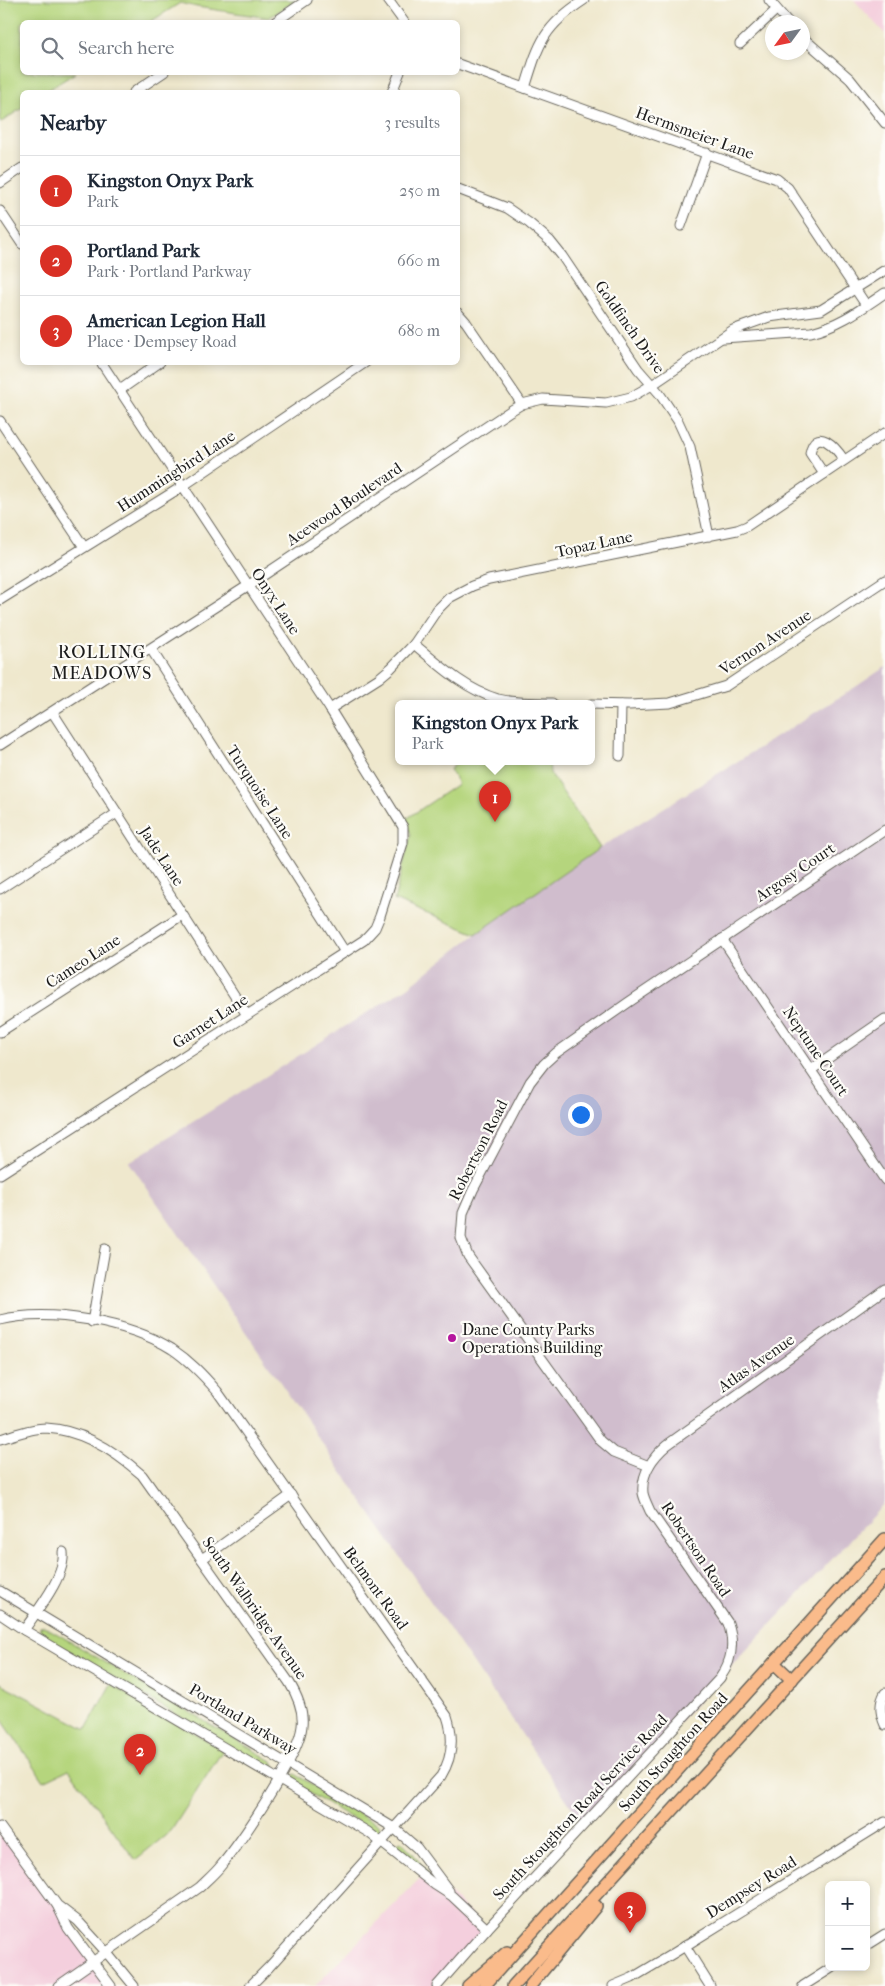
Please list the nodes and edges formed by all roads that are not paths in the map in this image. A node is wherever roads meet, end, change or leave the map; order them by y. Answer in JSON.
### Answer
{"nodes":[{"id":1,"x":307,"y":0,"type":"edge"},
{"id":2,"x":388,"y":0,"type":"edge"},
{"id":3,"x":584,"y":0,"type":"edge"},
{"id":4,"x":769,"y":0,"type":"edge"},
{"id":5,"x":776,"y":10,"type":"junction"},
{"id":6,"x":781,"y":15,"type":"edge"},
{"id":7,"x":278,"y":20,"type":"edge"},
{"id":8,"x":403,"y":20,"type":"edge"},
{"id":9,"x":740,"y":44,"type":"dead end"},
{"id":10,"x":810,"y":44,"type":"edge"},
{"id":11,"x":460,"y":65,"type":"edge"},
{"id":12,"x":160,"y":75,"type":"edge"},
{"id":13,"x":399,"y":75,"type":"edge"},
{"id":14,"x":525,"y":88,"type":"junction"},
{"id":15,"x":137,"y":90,"type":"edge"},
{"id":16,"x":393,"y":90,"type":"edge"},
{"id":17,"x":885,"y":122,"type":"edge"},
{"id":18,"x":706,"y":153,"type":"junction"},
{"id":19,"x":20,"y":169,"type":"edge"},
{"id":20,"x":0,"y":183,"type":"edge"},
{"id":21,"x":460,"y":190,"type":"edge"},
{"id":22,"x":0,"y":211,"type":"edge"},
{"id":23,"x":681,"y":226,"type":"dead end"},
{"id":24,"x":20,"y":241,"type":"edge"},
{"id":25,"x":885,"y":270,"type":"edge"},
{"id":26,"x":855,"y":290,"type":"junction"},
{"id":27,"x":885,"y":293,"type":"edge"},
{"id":28,"x":866,"y":305,"type":"junction"},
{"id":29,"x":460,"y":315,"type":"edge"},
{"id":30,"x":720,"y":339,"type":"junction"},
{"id":31,"x":103,"y":365,"type":"edge"},
{"id":32,"x":156,"y":365,"type":"edge"},
{"id":33,"x":362,"y":365,"type":"edge"},
{"id":34,"x":652,"y":386,"type":"junction"},
{"id":35,"x":120,"y":390,"type":"junction"},
{"id":36,"x":522,"y":404,"type":"junction"},
{"id":37,"x":0,"y":421,"type":"edge"},
{"id":38,"x":885,"y":433,"type":"edge"},
{"id":39,"x":844,"y":460,"type":"junction"},
{"id":40,"x":824,"y":474,"type":"junction"},
{"id":41,"x":183,"y":486,"type":"junction"},
{"id":42,"x":709,"y":536,"type":"junction"},
{"id":43,"x":84,"y":547,"type":"junction"},
{"id":44,"x":885,"y":580,"type":"edge"},
{"id":45,"x":249,"y":585,"type":"junction"},
{"id":46,"x":0,"y":600,"type":"edge"},
{"id":47,"x":414,"y":644,"type":"junction"},
{"id":48,"x":150,"y":649,"type":"junction"},
{"id":49,"x":500,"y":700,"type":"edge"},
{"id":50,"x":595,"y":704,"type":"edge"},
{"id":51,"x":621,"y":705,"type":"junction"},
{"id":52,"x":330,"y":709,"type":"junction"},
{"id":53,"x":53,"y":713,"type":"junction"},
{"id":54,"x":0,"y":745,"type":"edge"},
{"id":55,"x":620,"y":756,"type":"dead end"},
{"id":56,"x":118,"y":814,"type":"junction"},
{"id":57,"x":885,"y":830,"type":"edge"},
{"id":58,"x":397,"y":862,"type":"joint"},
{"id":59,"x":0,"y":889,"type":"edge"},
{"id":60,"x":182,"y":915,"type":"junction"},
{"id":61,"x":722,"y":939,"type":"junction"},
{"id":62,"x":345,"y":952,"type":"junction"},
{"id":63,"x":247,"y":1015,"type":"junction"},
{"id":64,"x":885,"y":1018,"type":"edge"},
{"id":65,"x":0,"y":1032,"type":"edge"},
{"id":66,"x":811,"y":1070,"type":"junction"},
{"id":67,"x":0,"y":1174,"type":"edge"},
{"id":68,"x":885,"y":1180,"type":"edge"},
{"id":69,"x":106,"y":1249,"type":"dead end"},
{"id":70,"x":885,"y":1289,"type":"edge"},
{"id":71,"x":0,"y":1320,"type":"edge"},
{"id":72,"x":92,"y":1322,"type":"junction"},
{"id":73,"x":0,"y":1439,"type":"edge"},
{"id":74,"x":649,"y":1466,"type":"junction"},
{"id":75,"x":291,"y":1495,"type":"junction"},
{"id":76,"x":885,"y":1539,"type":"edge"},
{"id":77,"x":64,"y":1552,"type":"dead end"},
{"id":78,"x":202,"y":1559,"type":"junction"},
{"id":79,"x":885,"y":1577,"type":"edge"},
{"id":80,"x":0,"y":1591,"type":"edge"},
{"id":81,"x":0,"y":1614,"type":"edge"},
{"id":82,"x":35,"y":1614,"type":"junction"},
{"id":83,"x":24,"y":1630,"type":"junction"},
{"id":84,"x":732,"y":1642,"type":"joint"},
{"id":85,"x":774,"y":1663,"type":"junction"},
{"id":86,"x":792,"y":1680,"type":"junction"},
{"id":87,"x":885,"y":1693,"type":"edge"},
{"id":88,"x":885,"y":1725,"type":"edge"},
{"id":89,"x":287,"y":1763,"type":"junction"},
{"id":90,"x":278,"y":1779,"type":"junction"},
{"id":91,"x":885,"y":1822,"type":"edge"},
{"id":92,"x":0,"y":1827,"type":"edge"},
{"id":93,"x":394,"y":1828,"type":"junction"},
{"id":94,"x":658,"y":1828,"type":"junction"},
{"id":95,"x":382,"y":1842,"type":"junction"},
{"id":96,"x":452,"y":1896,"type":"junction"},
{"id":97,"x":57,"y":1905,"type":"junction"},
{"id":98,"x":487,"y":1929,"type":"junction"},
{"id":99,"x":534,"y":1931,"type":"junction"},
{"id":100,"x":885,"y":1934,"type":"edge"},
{"id":101,"x":870,"y":1943,"type":"edge"},
{"id":102,"x":685,"y":1946,"type":"junction"},
{"id":103,"x":107,"y":1953,"type":"junction"},
{"id":104,"x":93,"y":1963,"type":"junction"},
{"id":105,"x":827,"y":1971,"type":"edge"},
{"id":106,"x":632,"y":1978,"type":"junction"},
{"id":107,"x":58,"y":1986,"type":"edge"},
{"id":108,"x":111,"y":1986,"type":"edge"},
{"id":109,"x":134,"y":1986,"type":"edge"},
{"id":110,"x":250,"y":1986,"type":"edge"},
{"id":111,"x":437,"y":1986,"type":"edge"},
{"id":112,"x":468,"y":1986,"type":"edge"},
{"id":113,"x":484,"y":1986,"type":"edge"},
{"id":114,"x":513,"y":1986,"type":"edge"},
{"id":115,"x":530,"y":1986,"type":"edge"},
{"id":116,"x":613,"y":1986,"type":"edge"},
{"id":117,"x":623,"y":1986,"type":"edge"},
{"id":118,"x":710,"y":1986,"type":"edge"},
{"id":119,"x":803,"y":1986,"type":"edge"}],
"edges":[{"from":1,"to":7,"type":"street"},
{"from":2,"to":8,"type":"street"},
{"from":3,"to":14,"type":"street"},
{"from":4,"to":5,"type":"street"},
{"from":5,"to":6,"type":"street"},
{"from":5,"to":9,"type":"street"},
{"from":10,"to":17,"type":"street"},
{"from":11,"to":14,"type":"street","name":"Hermsmeier Lane"},
{"from":12,"to":15,"type":"street"},
{"from":13,"to":16,"type":"street"},
{"from":14,"to":18,"type":"street","name":"Hermsmeier Lane"},
{"from":18,"to":23,"type":"street"},
{"from":18,"to":26,"type":"street","name":"Hermsmeier Lane"},
{"from":19,"to":20,"type":"street"},
{"from":21,"to":34,"type":"street","name":"Goldfinch Drive"},
{"from":22,"to":24,"type":"street"},
{"from":25,"to":26,"type":"street","name":"Acewood Boulevard"},
{"from":26,"to":28,"type":"street","name":"Hermsmeier Lane"},
{"from":26,"to":30,"type":"street","name":"Acewood Boulevard"},
{"from":27,"to":28,"type":"street","name":"Acewood Boulevard"},
{"from":28,"to":30,"type":"street","name":"Acewood Boulevard"},
{"from":29,"to":36,"type":"street"},
{"from":30,"to":34,"type":"street","name":"Acewood Boulevard"},
{"from":31,"to":35,"type":"street","name":"Onyx Lane"},
{"from":32,"to":35,"type":"street"},
{"from":33,"to":41,"type":"street","name":"Hummingbird Lane"},
{"from":34,"to":36,"type":"street","name":"Acewood Boulevard"},
{"from":34,"to":42,"type":"street","name":"Goldfinch Drive"},
{"from":35,"to":41,"type":"street","name":"Onyx Lane"},
{"from":36,"to":45,"type":"street","name":"Acewood Boulevard"},
{"from":37,"to":43,"type":"street"},
{"from":38,"to":39,"type":"street","name":"Topaz Lane"},
{"from":39,"to":40,"type":"street","name":"Topaz Lane"},
{"from":39,"to":40,"type":"street"},
{"from":40,"to":42,"type":"street","name":"Topaz Lane"},
{"from":41,"to":43,"type":"street","name":"Hummingbird Lane"},
{"from":41,"to":45,"type":"street","name":"Onyx Lane"},
{"from":42,"to":47,"type":"street","name":"Topaz Lane"},
{"from":43,"to":46,"type":"street","name":"Hummingbird Lane"},
{"from":44,"to":51,"type":"street","name":"Vernon Avenue"},
{"from":45,"to":48,"type":"street","name":"Acewood Boulevard"},
{"from":45,"to":52,"type":"street","name":"Onyx Lane"},
{"from":47,"to":49,"type":"street"},
{"from":47,"to":52,"type":"street","name":"Topaz Lane"},
{"from":48,"to":53,"type":"street","name":"Acewood Boulevard"},
{"from":48,"to":62,"type":"street","name":"Turquoise Lane"},
{"from":50,"to":51,"type":"street","name":"Vernon Avenue"},
{"from":51,"to":55,"type":"street"},
{"from":52,"to":58,"type":"street","name":"Onyx Lane"},
{"from":53,"to":54,"type":"street","name":"Acewood Boulevard"},
{"from":53,"to":56,"type":"street","name":"Jade Lane"},
{"from":56,"to":59,"type":"street"},
{"from":56,"to":60,"type":"street","name":"Jade Lane"},
{"from":57,"to":61,"type":"street","name":"Argosy Court"},
{"from":58,"to":62,"type":"street","name":"Garnet Lane"},
{"from":60,"to":63,"type":"street","name":"Jade Lane"},
{"from":60,"to":65,"type":"street","name":"Cameo Lane"},
{"from":61,"to":66,"type":"street","name":"Neptune Court"},
{"from":61,"to":74,"type":"street","name":"Robertson Road"},
{"from":62,"to":63,"type":"street","name":"Garnet Lane"},
{"from":63,"to":67,"type":"street","name":"Garnet Lane"},
{"from":64,"to":66,"type":"street"},
{"from":66,"to":68,"type":"street","name":"Neptune Court"},
{"from":69,"to":72,"type":"street"},
{"from":70,"to":74,"type":"street","name":"Atlas Avenue"},
{"from":71,"to":72,"type":"street","name":"Belmont Road"},
{"from":72,"to":75,"type":"street","name":"Belmont Road"},
{"from":73,"to":78,"type":"street","name":"South Walbridge Avenue"},
{"from":74,"to":84,"type":"street","name":"Robertson Road"},
{"from":75,"to":78,"type":"street"},
{"from":75,"to":93,"type":"street","name":"Belmont Road"},
{"from":76,"to":85,"type":"main road","name":"South Stoughton Road"},
{"from":77,"to":82,"type":"street"},
{"from":78,"to":89,"type":"street","name":"South Walbridge Avenue"},
{"from":79,"to":86,"type":"main road"},
{"from":80,"to":82,"type":"street","name":"Portland Parkway"},
{"from":81,"to":83,"type":"street","name":"Portland Parkway"},
{"from":82,"to":83,"type":"street"},
{"from":82,"to":89,"type":"street","name":"Portland Parkway"},
{"from":83,"to":90,"type":"street","name":"Portland Parkway"},
{"from":84,"to":98,"type":"street","name":"South Stoughton Road Service Road"},
{"from":85,"to":86,"type":"main road"},
{"from":85,"to":99,"type":"main road","name":"South Stoughton Road"},
{"from":86,"to":94,"type":"main road"},
{"from":87,"to":88,"type":"street"},
{"from":89,"to":90,"type":"street","name":"South Walbridge Avenue"},
{"from":89,"to":93,"type":"street","name":"Portland Parkway"},
{"from":90,"to":95,"type":"street","name":"Portland Parkway"},
{"from":90,"to":103,"type":"street","name":"South Walbridge Avenue"},
{"from":91,"to":102,"type":"street","name":"Dempsey Road"},
{"from":92,"to":97,"type":"street"},
{"from":93,"to":95,"type":"street","name":"Belmont Road"},
{"from":93,"to":96,"type":"street","name":"Portland Parkway"},
{"from":94,"to":114,"type":"main road"},
{"from":94,"to":115,"type":"main road"},
{"from":95,"to":96,"type":"street","name":"Portland Parkway"},
{"from":95,"to":110,"type":"street","name":"Belmont Road"},
{"from":96,"to":98,"type":"street","name":"Portland Parkway"},
{"from":97,"to":103,"type":"street"},
{"from":97,"to":104,"type":"street"},
{"from":98,"to":111,"type":"street","name":"South Stoughton Road Service Road"},
{"from":99,"to":112,"type":"main road"},
{"from":99,"to":113,"type":"main road","name":"South Stoughton Road"},
{"from":100,"to":101,"type":"street"},
{"from":102,"to":106,"type":"street","name":"Dempsey Road"},
{"from":102,"to":118,"type":"street"},
{"from":103,"to":104,"type":"street","name":"South Walbridge Avenue"},
{"from":103,"to":109,"type":"street"},
{"from":104,"to":107,"type":"street","name":"South Walbridge Avenue"},
{"from":104,"to":108,"type":"street"},
{"from":105,"to":119,"type":"street"},
{"from":106,"to":116,"type":"street","name":"Dempsey Road"},
{"from":106,"to":117,"type":"street","name":"Dempsey Road"}]}
